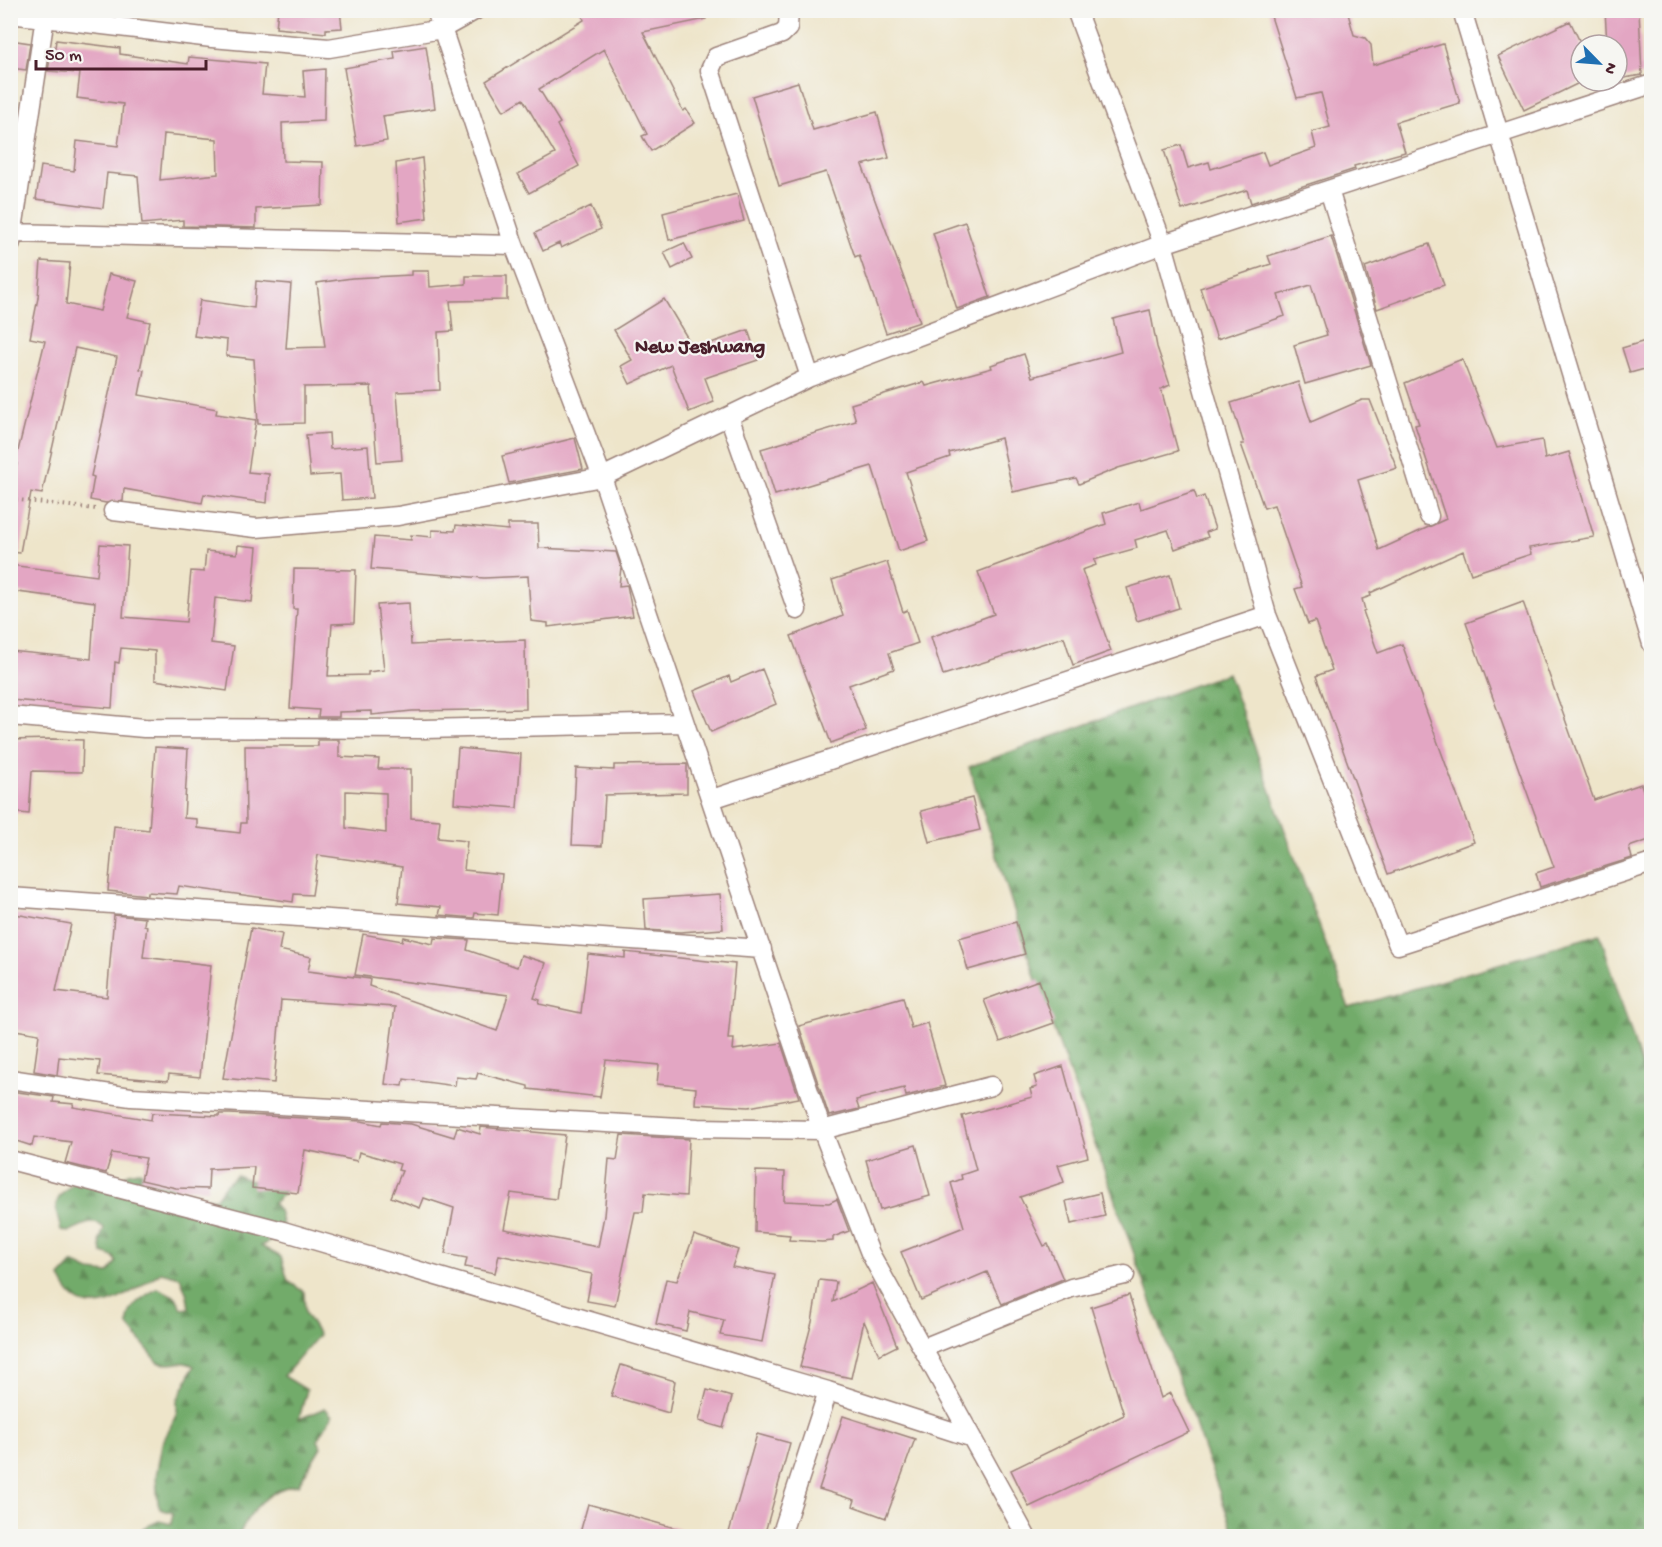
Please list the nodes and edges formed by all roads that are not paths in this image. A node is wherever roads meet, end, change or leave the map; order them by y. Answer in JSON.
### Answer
{"nodes":[{"id":1,"x":436,"y":10,"type":"edge"},
{"id":2,"x":476,"y":10,"type":"edge"},
{"id":3,"x":789,"y":10,"type":"edge"},
{"id":4,"x":1076,"y":10,"type":"edge"},
{"id":5,"x":1462,"y":10,"type":"edge"},
{"id":6,"x":10,"y":14,"type":"edge"},
{"id":7,"x":45,"y":14,"type":"edge"},
{"id":8,"x":442,"y":29,"type":"junction"},
{"id":9,"x":1652,"y":84,"type":"edge"},
{"id":10,"x":1498,"y":134,"type":"junction"},
{"id":11,"x":1329,"y":190,"type":"junction"},
{"id":12,"x":11,"y":237,"type":"edge"},
{"id":13,"x":1163,"y":244,"type":"junction"},
{"id":14,"x":514,"y":245,"type":"junction"},
{"id":15,"x":810,"y":377,"type":"junction"},
{"id":16,"x":729,"y":416,"type":"junction"},
{"id":17,"x":602,"y":477,"type":"junction"},
{"id":18,"x":112,"y":511,"type":"road end"},
{"id":19,"x":1429,"y":516,"type":"dead end"},
{"id":20,"x":797,"y":610,"type":"dead end"},
{"id":21,"x":1268,"y":615,"type":"junction"},
{"id":22,"x":1652,"y":644,"type":"edge"},
{"id":23,"x":10,"y":716,"type":"edge"},
{"id":24,"x":682,"y":723,"type":"junction"},
{"id":25,"x":712,"y":800,"type":"junction"},
{"id":26,"x":1652,"y":863,"type":"edge"},
{"id":27,"x":10,"y":897,"type":"edge"},
{"id":28,"x":762,"y":949,"type":"junction"},
{"id":29,"x":10,"y":1079,"type":"edge"},
{"id":30,"x":990,"y":1086,"type":"dead end"},
{"id":31,"x":822,"y":1130,"type":"junction"},
{"id":32,"x":10,"y":1160,"type":"edge"},
{"id":33,"x":1125,"y":1275,"type":"dead end"},
{"id":34,"x":923,"y":1348,"type":"junction"},
{"id":35,"x":828,"y":1391,"type":"junction"},
{"id":36,"x":970,"y":1437,"type":"junction"},
{"id":37,"x":781,"y":1536,"type":"edge"},
{"id":38,"x":1026,"y":1536,"type":"edge"}],
"edges":[{"from":1,"to":8,"type":"street"},
{"from":2,"to":8,"type":"street"},
{"from":3,"to":15,"type":"street"},
{"from":4,"to":13,"type":"street"},
{"from":5,"to":10,"type":"street"},
{"from":6,"to":7,"type":"street"},
{"from":7,"to":8,"type":"street"},
{"from":7,"to":12,"type":"street"},
{"from":8,"to":14,"type":"street"},
{"from":9,"to":10,"type":"street"},
{"from":10,"to":11,"type":"street"},
{"from":10,"to":22,"type":"street"},
{"from":11,"to":13,"type":"street"},
{"from":11,"to":19,"type":"street"},
{"from":12,"to":14,"type":"street"},
{"from":13,"to":15,"type":"street"},
{"from":13,"to":21,"type":"street"},
{"from":14,"to":17,"type":"street"},
{"from":15,"to":16,"type":"street"},
{"from":16,"to":17,"type":"street"},
{"from":16,"to":20,"type":"street"},
{"from":17,"to":18,"type":"street"},
{"from":17,"to":24,"type":"street"},
{"from":21,"to":25,"type":"street"},
{"from":21,"to":26,"type":"street"},
{"from":23,"to":24,"type":"street"},
{"from":24,"to":25,"type":"street"},
{"from":25,"to":28,"type":"street"},
{"from":27,"to":28,"type":"street"},
{"from":28,"to":31,"type":"street"},
{"from":29,"to":31,"type":"street"},
{"from":30,"to":31,"type":"street"},
{"from":31,"to":34,"type":"street"},
{"from":32,"to":35,"type":"street"},
{"from":33,"to":34,"type":"street"},
{"from":34,"to":36,"type":"street"},
{"from":35,"to":36,"type":"street"},
{"from":35,"to":37,"type":"street"},
{"from":36,"to":38,"type":"street"}]}
